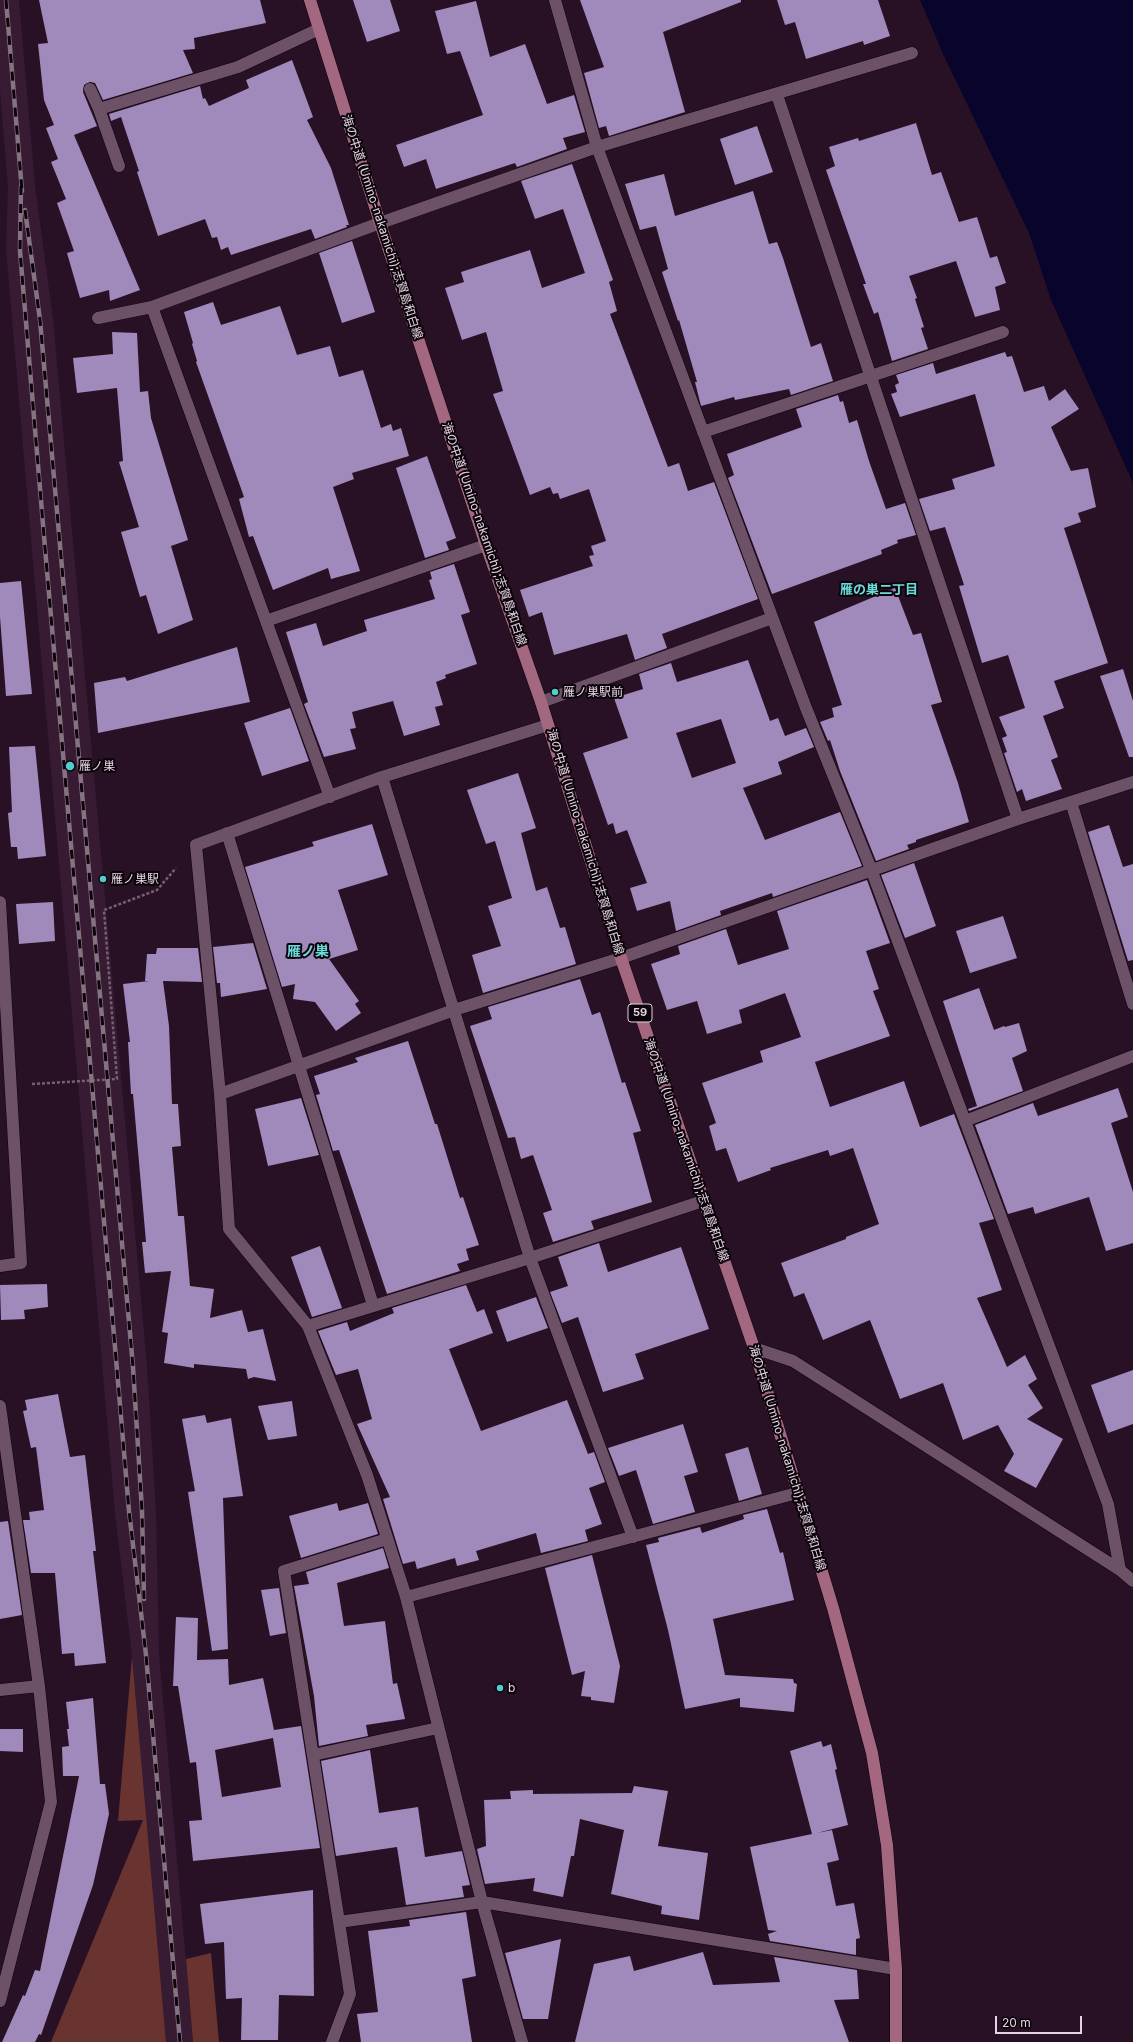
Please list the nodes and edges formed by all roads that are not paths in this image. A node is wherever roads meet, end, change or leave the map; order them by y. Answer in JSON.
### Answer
{"nodes":[{"id":1,"x":310,"y":0,"type":"edge"},
{"id":2,"x":555,"y":0,"type":"edge"},
{"id":3,"x":320,"y":29,"type":"junction"},
{"id":4,"x":912,"y":53,"type":"dead end"},
{"id":5,"x":90,"y":89,"type":"dead end"},
{"id":6,"x":777,"y":95,"type":"junction"},
{"id":7,"x":99,"y":109,"type":"junction"},
{"id":8,"x":597,"y":147,"type":"junction"},
{"id":9,"x":119,"y":166,"type":"dead end"},
{"id":10,"x":380,"y":224,"type":"junction"},
{"id":11,"x":152,"y":307,"type":"junction"},
{"id":12,"x":98,"y":318,"type":"dead end"},
{"id":13,"x":1003,"y":332,"type":"dead end"},
{"id":14,"x":871,"y":377,"type":"junction"},
{"id":15,"x":702,"y":432,"type":"junction"},
{"id":16,"x":486,"y":545,"type":"junction"},
{"id":17,"x":772,"y":618,"type":"junction"},
{"id":18,"x":266,"y":621,"type":"junction"},
{"id":19,"x":541,"y":702,"type":"junction"},
{"id":20,"x":548,"y":725,"type":"junction"},
{"id":21,"x":382,"y":777,"type":"junction"},
{"id":22,"x":1133,"y":782,"type":"edge"},
{"id":23,"x":330,"y":797,"type":"junction"},
{"id":24,"x":1071,"y":802,"type":"junction"},
{"id":25,"x":1018,"y":819,"type":"junction"},
{"id":26,"x":227,"y":833,"type":"junction"},
{"id":27,"x":871,"y":869,"type":"junction"},
{"id":28,"x":0,"y":902,"type":"edge"},
{"id":29,"x":621,"y":958,"type":"junction"},
{"id":30,"x":1133,"y":1004,"type":"edge"},
{"id":31,"x":454,"y":1010,"type":"junction"},
{"id":32,"x":1133,"y":1056,"type":"edge"},
{"id":33,"x":299,"y":1067,"type":"junction"},
{"id":34,"x":220,"y":1094,"type":"junction"},
{"id":35,"x":965,"y":1121,"type":"junction"},
{"id":36,"x":704,"y":1201,"type":"junction"},
{"id":37,"x":530,"y":1258,"type":"junction"},
{"id":38,"x":0,"y":1266,"type":"edge"},
{"id":39,"x":373,"y":1305,"type":"junction"},
{"id":40,"x":308,"y":1326,"type":"junction"},
{"id":41,"x":754,"y":1348,"type":"junction"},
{"id":42,"x":0,"y":1406,"type":"edge"},
{"id":43,"x":798,"y":1493,"type":"junction"},
{"id":44,"x":632,"y":1537,"type":"junction"},
{"id":45,"x":388,"y":1539,"type":"junction"},
{"id":46,"x":1120,"y":1570,"type":"junction"},
{"id":47,"x":1133,"y":1575,"type":"edge"},
{"id":48,"x":1133,"y":1581,"type":"edge"},
{"id":49,"x":406,"y":1597,"type":"junction"},
{"id":50,"x":39,"y":1686,"type":"junction"},
{"id":51,"x":0,"y":1690,"type":"edge"},
{"id":52,"x":438,"y":1728,"type":"junction"},
{"id":53,"x":313,"y":1755,"type":"junction"},
{"id":54,"x":482,"y":1902,"type":"junction"},
{"id":55,"x":339,"y":1922,"type":"junction"},
{"id":56,"x":896,"y":1969,"type":"junction"},
{"id":57,"x":0,"y":2001,"type":"edge"},
{"id":58,"x":332,"y":2042,"type":"edge"},
{"id":59,"x":522,"y":2042,"type":"edge"},
{"id":60,"x":896,"y":2042,"type":"edge"}],
"edges":[{"from":1,"to":3,"type":"main road","name":"海の中道 (Umino-nakamichi);志賀島和白線","number":"59"},
{"from":2,"to":8,"type":"street"},
{"from":3,"to":7,"type":"street"},
{"from":3,"to":10,"type":"main road","name":"海の中道 (Umino-nakamichi);志賀島和白線","number":"59"},
{"from":4,"to":6,"type":"street"},
{"from":5,"to":7,"type":"street"},
{"from":6,"to":8,"type":"street"},
{"from":6,"to":14,"type":"street"},
{"from":7,"to":9,"type":"street"},
{"from":8,"to":10,"type":"street"},
{"from":8,"to":15,"type":"street"},
{"from":10,"to":11,"type":"street"},
{"from":10,"to":16,"type":"main road","name":"海の中道 (Umino-nakamichi);志賀島和白線","number":"59"},
{"from":11,"to":12,"type":"street"},
{"from":11,"to":18,"type":"street"},
{"from":13,"to":14,"type":"street"},
{"from":14,"to":15,"type":"street"},
{"from":14,"to":25,"type":"street"},
{"from":15,"to":17,"type":"street"},
{"from":16,"to":18,"type":"street"},
{"from":16,"to":19,"type":"main road","name":"海の中道 (Umino-nakamichi);志賀島和白線","number":"59"},
{"from":17,"to":19,"type":"street"},
{"from":17,"to":27,"type":"street"},
{"from":18,"to":23,"type":"street"},
{"from":19,"to":20,"type":"main road","name":"海の中道 (Umino-nakamichi);志賀島和白線","number":"59"},
{"from":20,"to":21,"type":"street"},
{"from":20,"to":29,"type":"main road","name":"海の中道 (Umino-nakamichi);志賀島和白線","number":"59"},
{"from":21,"to":23,"type":"street"},
{"from":21,"to":31,"type":"street"},
{"from":22,"to":24,"type":"street"},
{"from":23,"to":26,"type":"street"},
{"from":24,"to":25,"type":"street"},
{"from":24,"to":30,"type":"street"},
{"from":25,"to":27,"type":"street"},
{"from":26,"to":33,"type":"street"},
{"from":26,"to":34,"type":"street"},
{"from":27,"to":29,"type":"street"},
{"from":27,"to":35,"type":"street"},
{"from":28,"to":38,"type":"street"},
{"from":29,"to":31,"type":"street"},
{"from":29,"to":36,"type":"main road","name":"海の中道 (Umino-nakamichi);志賀島和白線","number":"59"},
{"from":31,"to":33,"type":"street"},
{"from":31,"to":37,"type":"street"},
{"from":32,"to":35,"type":"street"},
{"from":33,"to":34,"type":"street"},
{"from":33,"to":39,"type":"street"},
{"from":34,"to":40,"type":"street"},
{"from":35,"to":46,"type":"street"},
{"from":36,"to":37,"type":"street"},
{"from":36,"to":41,"type":"main road","name":"海の中道 (Umino-nakamichi);志賀島和白線","number":"59"},
{"from":37,"to":39,"type":"street"},
{"from":37,"to":44,"type":"street"},
{"from":39,"to":40,"type":"street"},
{"from":40,"to":45,"type":"street"},
{"from":41,"to":43,"type":"main road","name":"海の中道 (Umino-nakamichi);志賀島和白線","number":"59"},
{"from":41,"to":46,"type":"street"},
{"from":42,"to":50,"type":"street"},
{"from":43,"to":44,"type":"street"},
{"from":43,"to":56,"type":"main road","name":"海の中道 (Umino-nakamichi);志賀島和白線","number":"59"},
{"from":44,"to":49,"type":"street"},
{"from":45,"to":49,"type":"street"},
{"from":45,"to":53,"type":"street"},
{"from":46,"to":47,"type":"street"},
{"from":46,"to":48,"type":"street"},
{"from":49,"to":52,"type":"street"},
{"from":50,"to":51,"type":"street"},
{"from":50,"to":57,"type":"street"},
{"from":52,"to":53,"type":"street"},
{"from":52,"to":54,"type":"street"},
{"from":53,"to":55,"type":"street"},
{"from":54,"to":55,"type":"street"},
{"from":54,"to":56,"type":"street"},
{"from":54,"to":59,"type":"street"},
{"from":55,"to":58,"type":"street"},
{"from":56,"to":60,"type":"main road","name":"海の中道 (Umino-nakamichi);志賀島和白線","number":"59"}]}
